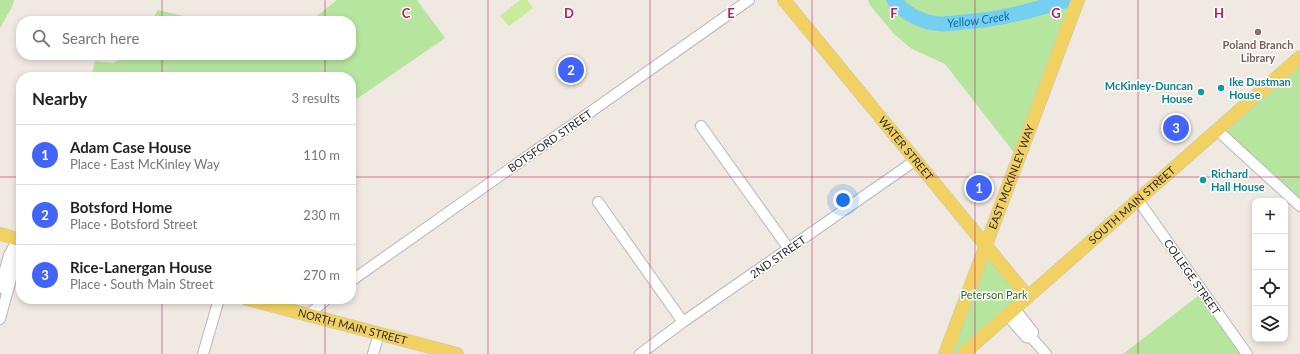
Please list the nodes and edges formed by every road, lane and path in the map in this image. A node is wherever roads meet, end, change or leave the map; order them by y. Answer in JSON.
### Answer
{"nodes":[{"id":1,"x":749,"y":0,"type":"edge"},
{"id":2,"x":784,"y":0,"type":"edge"},
{"id":3,"x":1078,"y":0,"type":"edge"},
{"id":4,"x":1300,"y":57,"type":"edge"},
{"id":5,"x":701,"y":126,"type":"dead end"},
{"id":6,"x":1217,"y":130,"type":"junction"},
{"id":7,"x":916,"y":160,"type":"junction"},
{"id":8,"x":1138,"y":200,"type":"junction"},
{"id":9,"x":598,"y":202,"type":"dead end"},
{"id":10,"x":1300,"y":206,"type":"edge"},
{"id":11,"x":0,"y":234,"type":"edge"},
{"id":12,"x":16,"y":239,"type":"edge"},
{"id":13,"x":16,"y":245,"type":"edge"},
{"id":14,"x":986,"y":246,"type":"junction"},
{"id":15,"x":789,"y":249,"type":"junction"},
{"id":16,"x":16,"y":261,"type":"edge"},
{"id":17,"x":356,"y":277,"type":"edge"},
{"id":18,"x":0,"y":288,"type":"edge"},
{"id":19,"x":1028,"y":297,"type":"junction"},
{"id":20,"x":218,"y":304,"type":"edge"},
{"id":21,"x":266,"y":304,"type":"edge"},
{"id":22,"x":321,"y":304,"type":"edge"},
{"id":23,"x":1011,"y":312,"type":"junction"},
{"id":24,"x":308,"y":315,"type":"junction"},
{"id":25,"x":0,"y":319,"type":"edge"},
{"id":26,"x":683,"y":322,"type":"junction"},
{"id":27,"x":379,"y":334,"type":"junction"},
{"id":28,"x":203,"y":354,"type":"edge"},
{"id":29,"x":373,"y":354,"type":"edge"},
{"id":30,"x":457,"y":354,"type":"edge"},
{"id":31,"x":640,"y":354,"type":"edge"},
{"id":32,"x":945,"y":354,"type":"edge"},
{"id":33,"x":963,"y":354,"type":"edge"},
{"id":34,"x":1046,"y":354,"type":"edge"},
{"id":35,"x":1247,"y":354,"type":"edge"}],
"edges":[{"from":1,"to":17,"type":"street","name":"BOTSFORD STREET"},
{"from":2,"to":7,"type":"main road","name":"WATER STREET"},
{"from":3,"to":14,"type":"main road","name":"EAST MCKINLEY WAY"},
{"from":4,"to":6,"type":"main road","name":"SOUTH MAIN STREET"},
{"from":5,"to":15,"type":"street"},
{"from":6,"to":8,"type":"main road","name":"SOUTH MAIN STREET"},
{"from":6,"to":10,"type":"street"},
{"from":7,"to":14,"type":"main road","name":"WATER STREET"},
{"from":7,"to":15,"type":"street","name":"2ND STREET"},
{"from":8,"to":19,"type":"main road","name":"SOUTH MAIN STREET"},
{"from":8,"to":35,"type":"street","name":"COLLEGE STREET"},
{"from":9,"to":26,"type":"street"},
{"from":11,"to":12,"type":"main road"},
{"from":13,"to":18,"type":"street"},
{"from":14,"to":19,"type":"main road","name":"WATER STREET"},
{"from":14,"to":32,"type":"main road","name":"EAST MCKINLEY WAY"},
{"from":15,"to":26,"type":"street","name":"2ND STREET"},
{"from":16,"to":25,"type":"street"},
{"from":19,"to":23,"type":"main road","name":"SOUTH MAIN STREET"},
{"from":20,"to":28,"type":"street"},
{"from":21,"to":24,"type":"main road","name":"NORTH MAIN STREET"},
{"from":22,"to":24,"type":"street"},
{"from":23,"to":33,"type":"main road","name":"SOUTH MAIN STREET"},
{"from":23,"to":34,"type":"street"},
{"from":24,"to":27,"type":"main road","name":"NORTH MAIN STREET"},
{"from":26,"to":31,"type":"street","name":"2ND STREET"},
{"from":27,"to":29,"type":"street"},
{"from":27,"to":30,"type":"main road","name":"NORTH MAIN STREET"}]}
